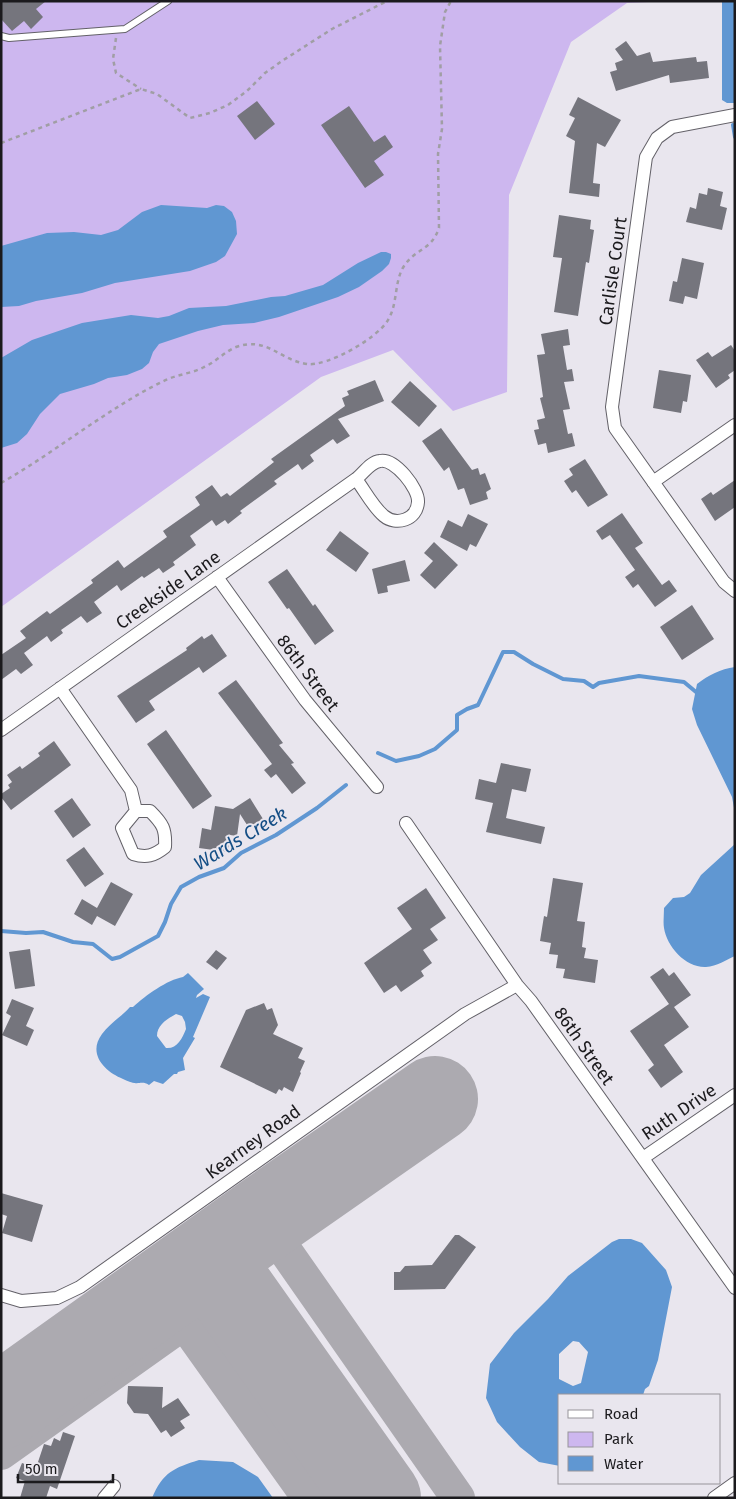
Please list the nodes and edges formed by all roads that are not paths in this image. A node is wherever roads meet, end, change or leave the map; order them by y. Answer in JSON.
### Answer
{"nodes":[{"id":1,"x":168,"y":1,"type":"edge"},
{"id":2,"x":1,"y":36,"type":"edge"},
{"id":3,"x":735,"y":115,"type":"edge"},
{"id":4,"x":735,"y":425,"type":"edge"},
{"id":5,"x":356,"y":479,"type":"junction"},
{"id":6,"x":653,"y":482,"type":"junction"},
{"id":7,"x":217,"y":577,"type":"junction"},
{"id":8,"x":735,"y":591,"type":"edge"},
{"id":9,"x":60,"y":688,"type":"junction"},
{"id":10,"x":1,"y":730,"type":"edge"},
{"id":11,"x":377,"y":787,"type":"dead end"},
{"id":12,"x":136,"y":811,"type":"dead end"},
{"id":13,"x":406,"y":823,"type":"dead end"},
{"id":14,"x":517,"y":985,"type":"junction"},
{"id":15,"x":735,"y":1095,"type":"edge"},
{"id":16,"x":643,"y":1158,"type":"junction"},
{"id":17,"x":735,"y":1288,"type":"edge"},
{"id":18,"x":1,"y":1295,"type":"edge"},
{"id":19,"x":735,"y":1483,"type":"edge"},
{"id":20,"x":114,"y":1486,"type":"dead end"},
{"id":21,"x":104,"y":1498,"type":"edge"},
{"id":22,"x":714,"y":1498,"type":"edge"}],
"edges":[{"from":1,"to":2,"type":"lane"},
{"from":3,"to":6,"type":"street","name":"Carlisle Court"},
{"from":4,"to":6,"type":"street"},
{"from":5,"to":5,"type":"street","name":"Creekside Lane"},
{"from":5,"to":7,"type":"street","name":"Creekside Lane"},
{"from":6,"to":8,"type":"street","name":"Carlisle Court"},
{"from":7,"to":9,"type":"street","name":"Creekside Lane"},
{"from":7,"to":11,"type":"street","name":"86th Street"},
{"from":9,"to":10,"type":"street","name":"Creekside Lane"},
{"from":9,"to":12,"type":"street"},
{"from":13,"to":14,"type":"street","name":"86th Street"},
{"from":14,"to":16,"type":"street","name":"86th Street"},
{"from":14,"to":18,"type":"street","name":"Kearney Road"},
{"from":15,"to":16,"type":"street","name":"Ruth Drive"},
{"from":16,"to":17,"type":"street","name":"86th Street"},
{"from":19,"to":22,"type":"street"},
{"from":20,"to":21,"type":"street"}]}
